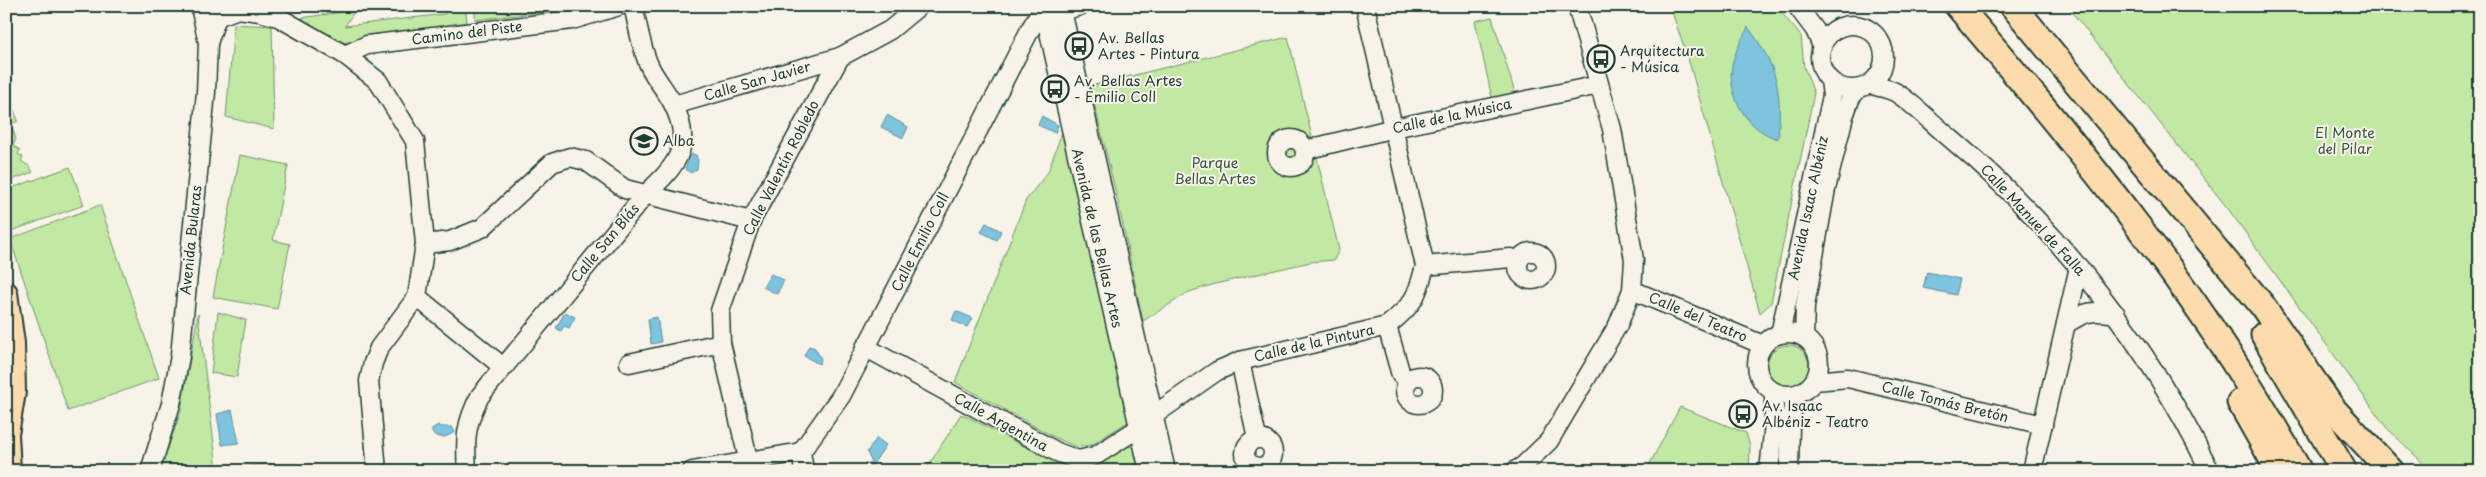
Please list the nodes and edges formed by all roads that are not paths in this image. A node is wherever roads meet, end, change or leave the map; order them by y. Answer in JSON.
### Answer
{"nodes":[{"id":1,"x":200,"y":6,"type":"edge"},
{"id":2,"x":619,"y":6,"type":"edge"},
{"id":3,"x":632,"y":6,"type":"edge"},
{"id":4,"x":919,"y":6,"type":"edge"},
{"id":5,"x":1080,"y":6,"type":"edge"},
{"id":6,"x":1366,"y":6,"type":"edge"},
{"id":7,"x":1577,"y":6,"type":"edge"},
{"id":8,"x":1958,"y":6,"type":"edge"},
{"id":9,"x":2013,"y":6,"type":"edge"},
{"id":10,"x":1798,"y":8,"type":"edge"},
{"id":11,"x":1052,"y":10,"type":"edge"},
{"id":12,"x":218,"y":11,"type":"edge"},
{"id":13,"x":1838,"y":29,"type":"junction"},
{"id":14,"x":208,"y":43,"type":"junction"},
{"id":15,"x":1822,"y":46,"type":"junction"},
{"id":16,"x":345,"y":55,"type":"junction"},
{"id":17,"x":840,"y":57,"type":"junction"},
{"id":18,"x":1883,"y":66,"type":"junction"},
{"id":19,"x":1830,"y":80,"type":"junction"},
{"id":20,"x":1599,"y":85,"type":"junction"},
{"id":21,"x":1864,"y":86,"type":"junction"},
{"id":22,"x":1895,"y":92,"type":"junction"},
{"id":23,"x":674,"y":105,"type":"junction"},
{"id":24,"x":1394,"y":128,"type":"junction"},
{"id":25,"x":1305,"y":150,"type":"dead end"},
{"id":26,"x":2142,"y":160,"type":"junction"},
{"id":27,"x":2096,"y":171,"type":"junction"},
{"id":28,"x":644,"y":195,"type":"junction"},
{"id":29,"x":751,"y":221,"type":"junction"},
{"id":30,"x":425,"y":244,"type":"junction"},
{"id":31,"x":1518,"y":261,"type":"dead end"},
{"id":32,"x":1425,"y":266,"type":"junction"},
{"id":33,"x":2079,"y":267,"type":"junction"},
{"id":34,"x":1632,"y":290,"type":"junction"},
{"id":35,"x":6,"y":293,"type":"edge"},
{"id":36,"x":417,"y":296,"type":"junction"},
{"id":37,"x":2116,"y":314,"type":"junction"},
{"id":38,"x":2066,"y":324,"type":"junction"},
{"id":39,"x":1387,"y":326,"type":"junction"},
{"id":40,"x":1780,"y":334,"type":"junction"},
{"id":41,"x":1804,"y":337,"type":"junction"},
{"id":42,"x":721,"y":343,"type":"junction"},
{"id":43,"x":1764,"y":345,"type":"junction"},
{"id":44,"x":865,"y":347,"type":"junction"},
{"id":45,"x":1819,"y":357,"type":"junction"},
{"id":46,"x":2215,"y":357,"type":"junction"},
{"id":47,"x":1240,"y":361,"type":"junction"},
{"id":48,"x":629,"y":363,"type":"dead end"},
{"id":49,"x":503,"y":366,"type":"junction"},
{"id":50,"x":1848,"y":378,"type":"junction"},
{"id":51,"x":1407,"y":381,"type":"dead end"},
{"id":52,"x":1815,"y":381,"type":"junction"},
{"id":53,"x":1774,"y":392,"type":"junction"},
{"id":54,"x":1795,"y":395,"type":"junction"},
{"id":55,"x":2332,"y":408,"type":"junction"},
{"id":56,"x":1154,"y":415,"type":"junction"},
{"id":57,"x":2042,"y":425,"type":"junction"},
{"id":58,"x":1139,"y":428,"type":"junction"},
{"id":59,"x":7,"y":433,"type":"edge"},
{"id":60,"x":1257,"y":438,"type":"dead end"},
{"id":61,"x":801,"y":452,"type":"junction"},
{"id":62,"x":749,"y":463,"type":"junction"},
{"id":63,"x":9,"y":471,"type":"edge"},
{"id":64,"x":150,"y":471,"type":"edge"},
{"id":65,"x":377,"y":471,"type":"edge"},
{"id":66,"x":467,"y":471,"type":"edge"},
{"id":67,"x":692,"y":471,"type":"edge"},
{"id":68,"x":804,"y":471,"type":"edge"},
{"id":69,"x":1149,"y":471,"type":"edge"},
{"id":70,"x":1166,"y":471,"type":"edge"},
{"id":71,"x":1515,"y":471,"type":"edge"},
{"id":72,"x":1769,"y":471,"type":"edge"},
{"id":73,"x":1789,"y":471,"type":"edge"},
{"id":74,"x":2032,"y":471,"type":"edge"},
{"id":75,"x":2210,"y":471,"type":"edge"},
{"id":76,"x":2267,"y":471,"type":"edge"},
{"id":77,"x":2279,"y":471,"type":"edge"},
{"id":78,"x":2299,"y":471,"type":"edge"},
{"id":79,"x":2344,"y":471,"type":"edge"},
{"id":80,"x":2372,"y":471,"type":"edge"},
{"id":81,"x":2390,"y":471,"type":"edge"}],
"edges":[{"from":1,"to":14,"type":"street","name":"Avenida Bularas"},
{"from":2,"to":16,"type":"street","name":"Camino del Piste"},
{"from":3,"to":23,"type":"street","name":"Calle San Blás"},
{"from":4,"to":17,"type":"street"},
{"from":5,"to":11,"type":"street"},
{"from":6,"to":24,"type":"street","name":"Calle de la Pintura"},
{"from":7,"to":20,"type":"street"},
{"from":8,"to":27,"type":"highway"},
{"from":9,"to":26,"type":"highway"},
{"from":10,"to":13,"type":"street"},
{"from":10,"to":15,"type":"street"},
{"from":11,"to":44,"type":"street","name":"Calle Emilio Coll"},
{"from":11,"to":56,"type":"street","name":"Avenida de las Bellas Artes"},
{"from":11,"to":58,"type":"street","name":"Avenida de las Bellas Artes"},
{"from":12,"to":14,"type":"street"},
{"from":12,"to":16,"type":"street"},
{"from":13,"to":15,"type":"street"},
{"from":13,"to":18,"type":"street"},
{"from":14,"to":64,"type":"street","name":"Avenida Bularas"},
{"from":15,"to":19,"type":"street"},
{"from":16,"to":30,"type":"street"},
{"from":17,"to":23,"type":"street","name":"Calle San Javier"},
{"from":17,"to":29,"type":"street","name":"Calle Valentín Robledo"},
{"from":18,"to":21,"type":"street"},
{"from":18,"to":22,"type":"street","name":"Calle Manuel de Falla"},
{"from":19,"to":21,"type":"street"},
{"from":19,"to":40,"type":"street","name":"Avenida Isaac Albéniz"},
{"from":20,"to":24,"type":"street","name":"Calle de la Música"},
{"from":20,"to":34,"type":"street"},
{"from":21,"to":22,"type":"street","name":"Calle Manuel de Falla"},
{"from":21,"to":41,"type":"street","name":"Avenida Isaac Albéniz"},
{"from":22,"to":33,"type":"street","name":"Calle Manuel de Falla"},
{"from":23,"to":28,"type":"street","name":"Calle San Blás"},
{"from":24,"to":25,"type":"street","name":"Calle de la Música"},
{"from":24,"to":32,"type":"street","name":"Calle de la Pintura"},
{"from":26,"to":55,"type":"highway"},
{"from":26,"to":79,"type":"highway"},
{"from":27,"to":46,"type":"highway"},
{"from":27,"to":78,"type":"highway"},
{"from":28,"to":29,"type":"street"},
{"from":28,"to":30,"type":"street"},
{"from":28,"to":49,"type":"street","name":"Calle San Blás"},
{"from":29,"to":42,"type":"street","name":"Calle Valentín Robledo"},
{"from":30,"to":36,"type":"street"},
{"from":31,"to":32,"type":"street"},
{"from":32,"to":39,"type":"street","name":"Calle de la Pintura"},
{"from":33,"to":37,"type":"street","name":"Calle Manuel de Falla"},
{"from":33,"to":38,"type":"street"},
{"from":34,"to":43,"type":"street","name":"Calle del Teatro"},
{"from":34,"to":71,"type":"street"},
{"from":35,"to":59,"type":"main road"},
{"from":36,"to":49,"type":"street"},
{"from":36,"to":65,"type":"street"},
{"from":37,"to":38,"type":"street"},
{"from":37,"to":75,"type":"street","name":"Calle Manuel de Falla"},
{"from":38,"to":57,"type":"street"},
{"from":39,"to":47,"type":"street","name":"Calle de la Pintura"},
{"from":39,"to":51,"type":"street","name":"Calle de la Pintura"},
{"from":40,"to":41,"type":"street"},
{"from":40,"to":43,"type":"street"},
{"from":41,"to":45,"type":"street"},
{"from":42,"to":48,"type":"street"},
{"from":42,"to":62,"type":"street","name":"Calle Valentín Robledo"},
{"from":43,"to":53,"type":"street"},
{"from":44,"to":58,"type":"street","name":"Calle Argentina"},
{"from":44,"to":61,"type":"street","name":"Calle Emilio Coll"},
{"from":45,"to":50,"type":"street","name":"Calle Tomás Bretón"},
{"from":45,"to":52,"type":"street"},
{"from":46,"to":76,"type":"highway"},
{"from":46,"to":77,"type":"highway"},
{"from":47,"to":56,"type":"street","name":"Calle de la Pintura"},
{"from":47,"to":60,"type":"street","name":"Calle de la Pintura"},
{"from":49,"to":66,"type":"street","name":"Calle San Blás"},
{"from":50,"to":52,"type":"street","name":"Calle Tomás Bretón"},
{"from":50,"to":57,"type":"street","name":"Calle Tomás Bretón"},
{"from":52,"to":54,"type":"street"},
{"from":53,"to":54,"type":"street"},
{"from":53,"to":72,"type":"street"},
{"from":54,"to":73,"type":"street"},
{"from":55,"to":80,"type":"highway"},
{"from":55,"to":81,"type":"highway"},
{"from":56,"to":58,"type":"street","name":"Calle de la Pintura"},
{"from":56,"to":70,"type":"street","name":"Avenida de las Bellas Artes"},
{"from":57,"to":74,"type":"street"},
{"from":58,"to":69,"type":"street","name":"Avenida de las Bellas Artes"},
{"from":59,"to":63,"type":"main road"},
{"from":61,"to":62,"type":"street"},
{"from":61,"to":68,"type":"street"},
{"from":62,"to":67,"type":"street"}]}
